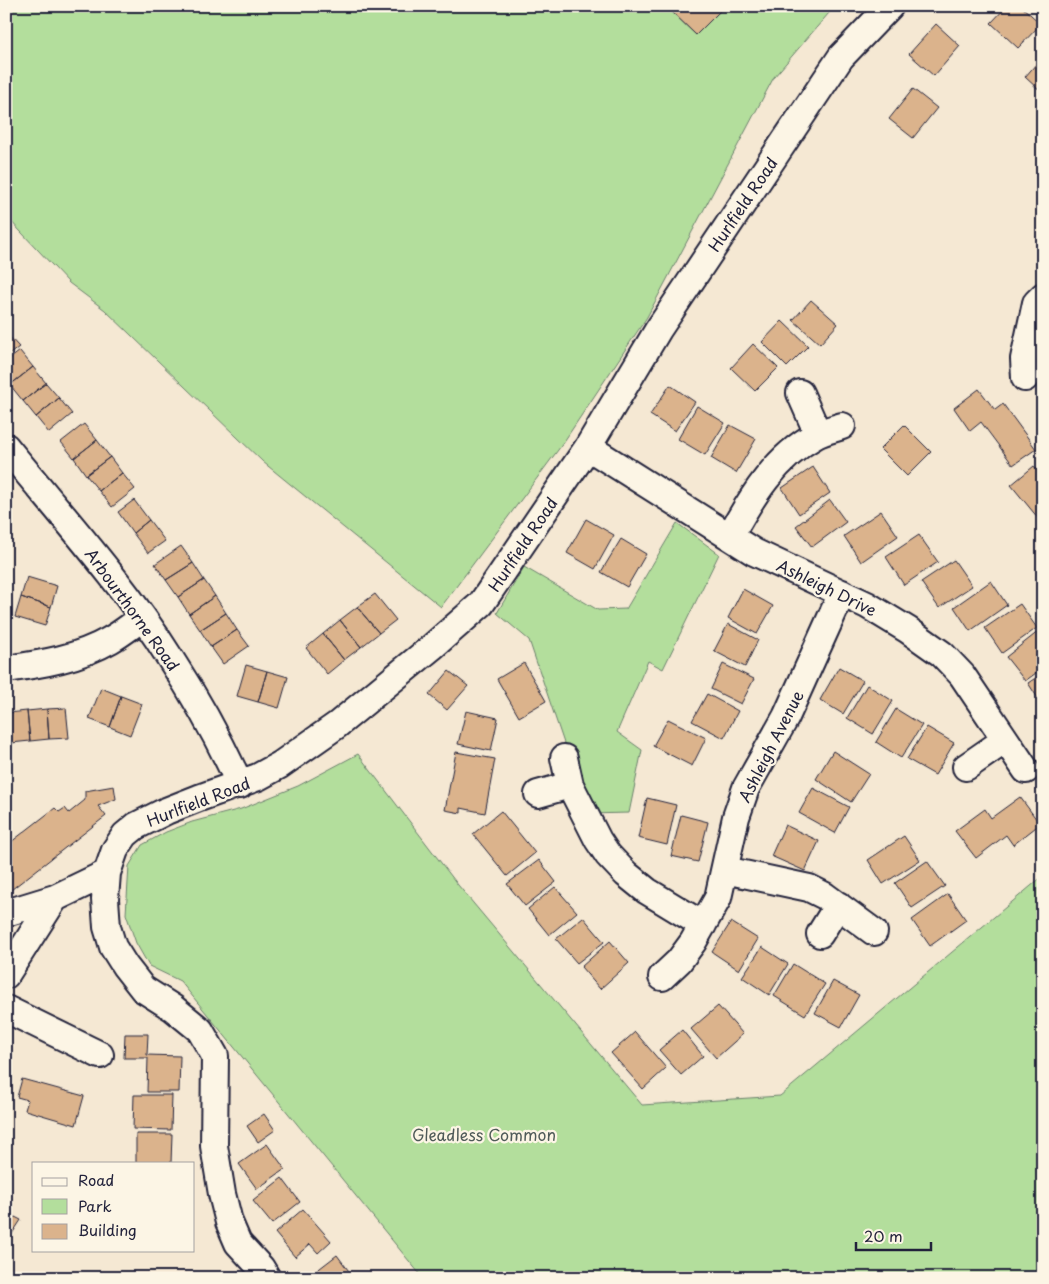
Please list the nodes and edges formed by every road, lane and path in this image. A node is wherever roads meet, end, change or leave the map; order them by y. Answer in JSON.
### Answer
{"nodes":[{"id":1,"x":890,"y":6,"type":"edge"},
{"id":2,"x":1043,"y":296,"type":"edge"},
{"id":3,"x":1025,"y":378,"type":"dead end"},
{"id":4,"x":800,"y":393,"type":"dead end"},
{"id":5,"x":6,"y":447,"type":"edge"},
{"id":6,"x":588,"y":447,"type":"junction"},
{"id":7,"x":730,"y":536,"type":"junction"},
{"id":8,"x":842,"y":593,"type":"junction"},
{"id":9,"x":142,"y":618,"type":"junction"},
{"id":10,"x":6,"y":669,"type":"edge"},
{"id":11,"x":1006,"y":740,"type":"junction"},
{"id":12,"x":564,"y":758,"type":"dead end"},
{"id":13,"x":966,"y":767,"type":"dead end"},
{"id":14,"x":1026,"y":770,"type":"dead end"},
{"id":15,"x":240,"y":785,"type":"junction"},
{"id":16,"x":570,"y":785,"type":"junction"},
{"id":17,"x":538,"y":794,"type":"dead end"},
{"id":18,"x":725,"y":870,"type":"junction"},
{"id":19,"x":107,"y":873,"type":"junction"},
{"id":20,"x":56,"y":898,"type":"junction"},
{"id":21,"x":838,"y":905,"type":"junction"},
{"id":22,"x":6,"y":913,"type":"edge"},
{"id":23,"x":703,"y":925,"type":"junction"},
{"id":24,"x":874,"y":932,"type":"dead end"},
{"id":25,"x":820,"y":934,"type":"dead end"},
{"id":26,"x":6,"y":975,"type":"edge"},
{"id":27,"x":662,"y":977,"type":"dead end"},
{"id":28,"x":6,"y":1009,"type":"edge"},
{"id":29,"x":100,"y":1055,"type":"dead end"},
{"id":30,"x":267,"y":1278,"type":"edge"}],
"edges":[{"from":1,"to":6,"type":"street","name":"Hurlfield Road"},
{"from":2,"to":3,"type":"street"},
{"from":4,"to":7,"type":"street"},
{"from":5,"to":9,"type":"street","name":"Arbourthorne Road"},
{"from":6,"to":7,"type":"street","name":"Ashleigh Drive"},
{"from":6,"to":15,"type":"street","name":"Hurlfield Road"},
{"from":7,"to":8,"type":"street","name":"Ashleigh Drive"},
{"from":8,"to":11,"type":"street","name":"Ashleigh Drive"},
{"from":8,"to":18,"type":"street","name":"Ashleigh Avenue"},
{"from":9,"to":10,"type":"street"},
{"from":9,"to":15,"type":"street","name":"Arbourthorne Road"},
{"from":11,"to":13,"type":"street"},
{"from":11,"to":14,"type":"street","name":"Ashleigh Drive"},
{"from":12,"to":16,"type":"street"},
{"from":15,"to":19,"type":"street","name":"Hurlfield Road"},
{"from":16,"to":17,"type":"street"},
{"from":16,"to":23,"type":"street"},
{"from":18,"to":21,"type":"street"},
{"from":18,"to":23,"type":"street","name":"Ashleigh Avenue"},
{"from":19,"to":20,"type":"street"},
{"from":19,"to":30,"type":"street","name":"Hurlfield Road"},
{"from":20,"to":22,"type":"street"},
{"from":20,"to":26,"type":"street"},
{"from":21,"to":24,"type":"street"},
{"from":21,"to":25,"type":"street"},
{"from":23,"to":27,"type":"street","name":"Ashleigh Avenue"},
{"from":28,"to":29,"type":"street"}]}
